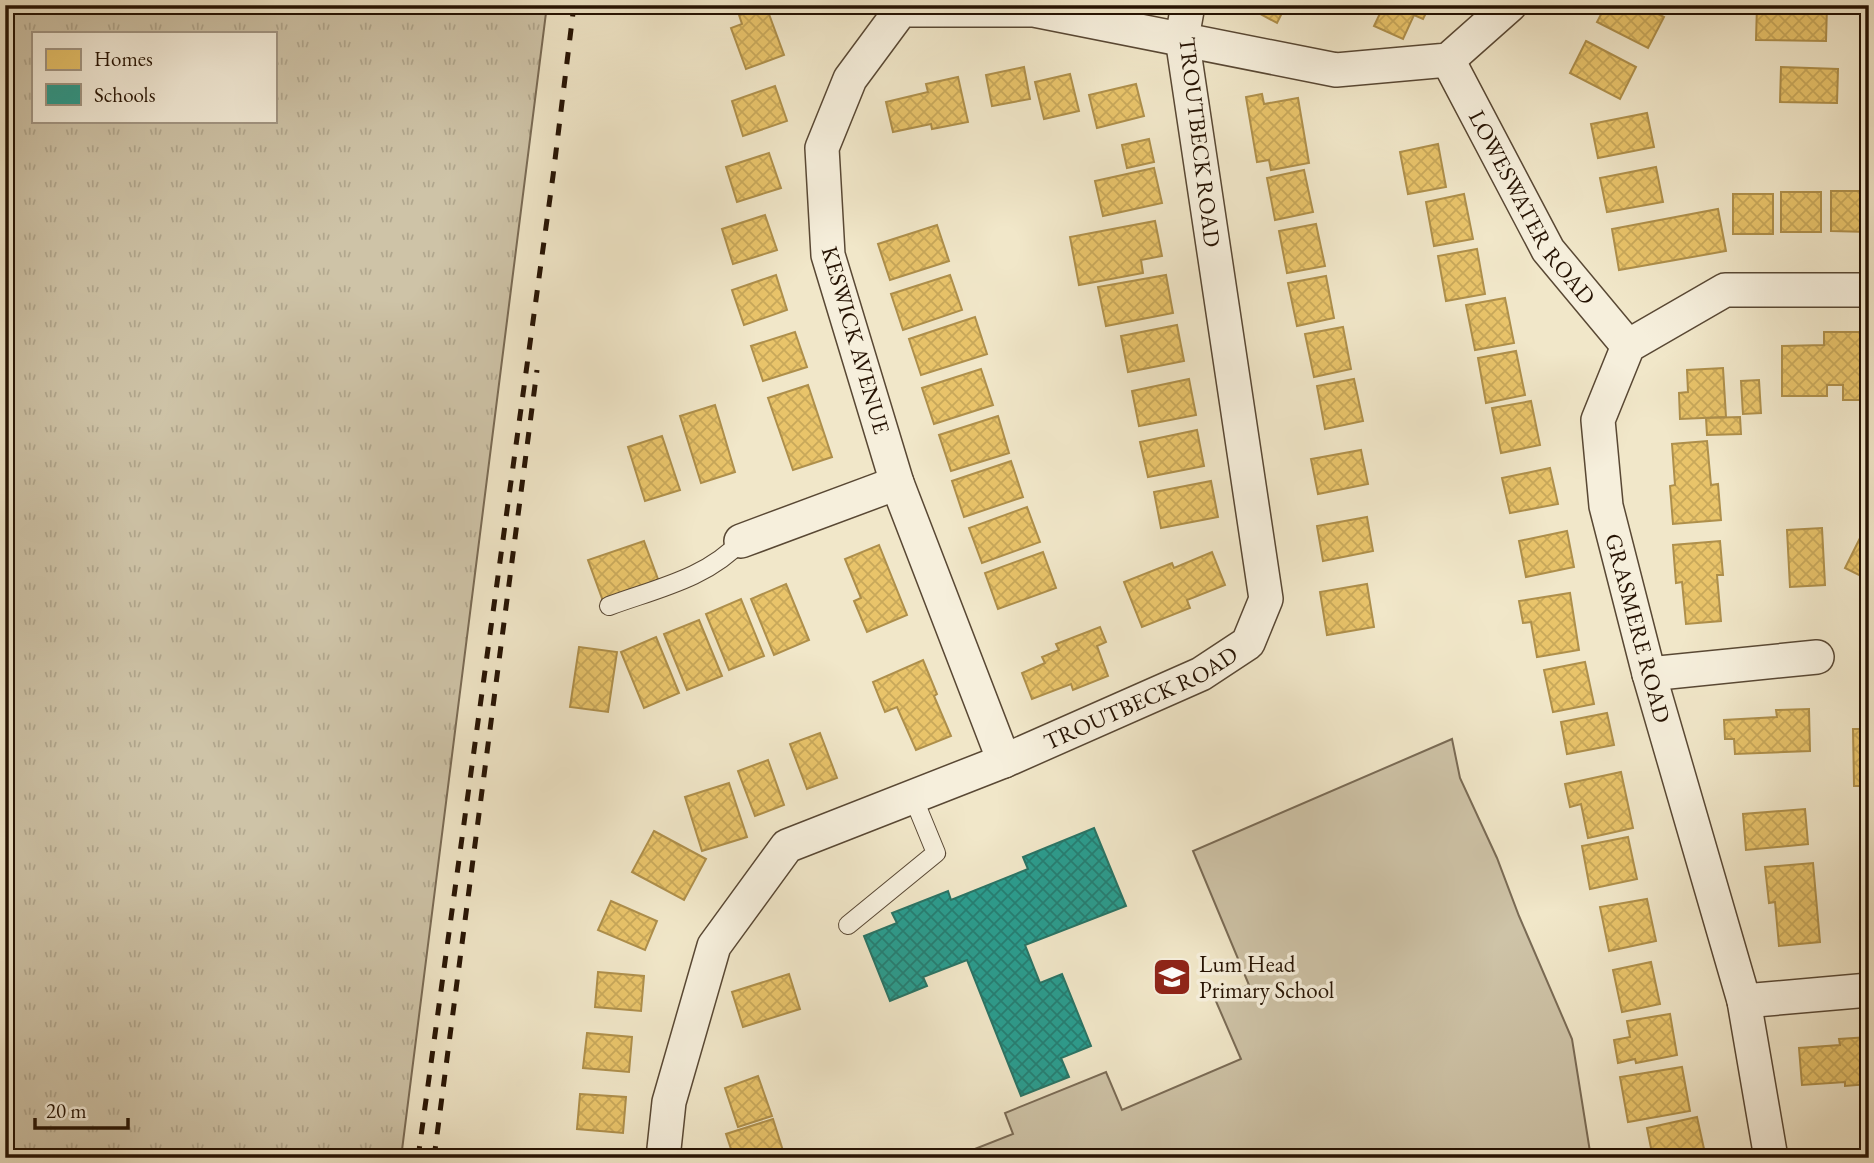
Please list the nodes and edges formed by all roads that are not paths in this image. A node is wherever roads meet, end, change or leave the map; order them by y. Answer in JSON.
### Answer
{"nodes":[{"id":1,"x":1188,"y":5,"type":"edge"},
{"id":2,"x":1510,"y":5,"type":"edge"},
{"id":3,"x":900,"y":8,"type":"edge"},
{"id":4,"x":1182,"y":38,"type":"junction"},
{"id":5,"x":1448,"y":60,"type":"junction"},
{"id":6,"x":1869,"y":290,"type":"edge"},
{"id":7,"x":1629,"y":346,"type":"junction"},
{"id":8,"x":897,"y":483,"type":"junction"},
{"id":9,"x":741,"y":541,"type":"joint"},
{"id":10,"x":609,"y":606,"type":"dead end"},
{"id":11,"x":1817,"y":657,"type":"dead end"},
{"id":12,"x":1649,"y":674,"type":"junction"},
{"id":13,"x":1004,"y":761,"type":"junction"},
{"id":14,"x":913,"y":797,"type":"junction"},
{"id":15,"x":848,"y":925,"type":"dead end"},
{"id":16,"x":1869,"y":990,"type":"edge"},
{"id":17,"x":1744,"y":1001,"type":"junction"},
{"id":18,"x":663,"y":1158,"type":"edge"},
{"id":19,"x":1771,"y":1158,"type":"edge"}],
"edges":[{"from":1,"to":4,"type":"street","name":"TROUTBECK ROAD"},
{"from":2,"to":5,"type":"street"},
{"from":3,"to":4,"type":"street","name":"KESWICK AVENUE"},
{"from":3,"to":8,"type":"street","name":"KESWICK AVENUE"},
{"from":4,"to":5,"type":"street","name":"KESWICK AVENUE"},
{"from":4,"to":13,"type":"street","name":"TROUTBECK ROAD"},
{"from":5,"to":7,"type":"street","name":"LOWESWATER ROAD"},
{"from":6,"to":7,"type":"street"},
{"from":7,"to":12,"type":"street","name":"GRASMERE ROAD"},
{"from":8,"to":9,"type":"street"},
{"from":8,"to":13,"type":"street","name":"KESWICK AVENUE"},
{"from":9,"to":10,"type":"lane"},
{"from":11,"to":12,"type":"street"},
{"from":12,"to":17,"type":"street","name":"GRASMERE ROAD"},
{"from":13,"to":14,"type":"street","name":"TROUTBECK ROAD"},
{"from":14,"to":15,"type":"lane"},
{"from":14,"to":18,"type":"street","name":"TROUTBECK ROAD"},
{"from":16,"to":17,"type":"street"},
{"from":17,"to":19,"type":"street","name":"GRASMERE ROAD"}]}
